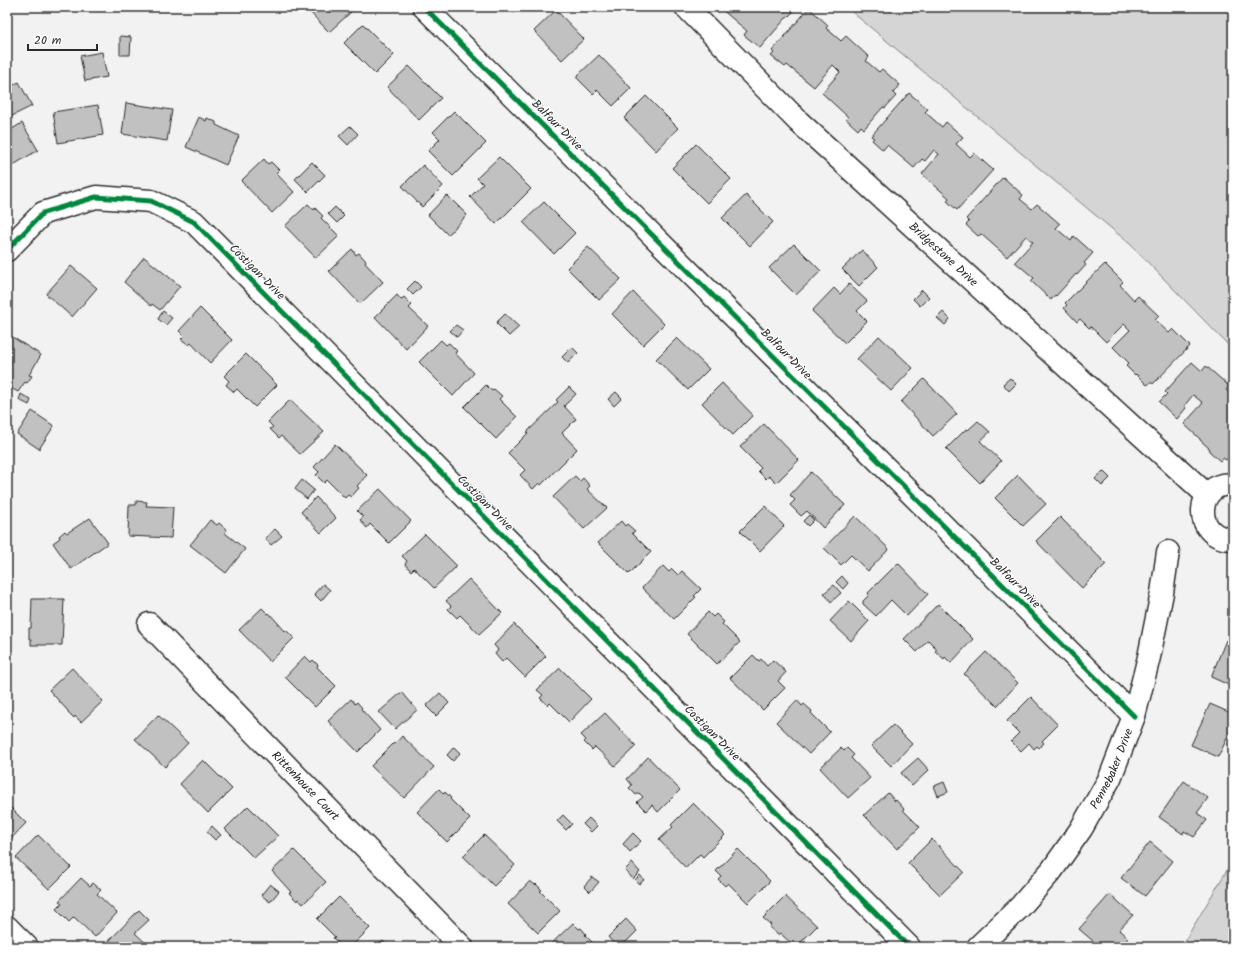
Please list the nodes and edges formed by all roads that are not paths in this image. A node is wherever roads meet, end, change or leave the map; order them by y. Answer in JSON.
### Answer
{"nodes":[{"id":1,"x":424,"y":7,"type":"edge"},
{"id":2,"x":686,"y":7,"type":"edge"},
{"id":3,"x":7,"y":250,"type":"edge"},
{"id":4,"x":1233,"y":485,"type":"edge"},
{"id":5,"x":1207,"y":495,"type":"junction"},
{"id":6,"x":1233,"y":539,"type":"edge"},
{"id":7,"x":1168,"y":552,"type":"dead end"},
{"id":8,"x":149,"y":624,"type":"dead end"},
{"id":9,"x":1134,"y":716,"type":"junction"},
{"id":10,"x":7,"y":927,"type":"edge"},
{"id":11,"x":27,"y":947,"type":"edge"},
{"id":12,"x":462,"y":947,"type":"edge"},
{"id":13,"x":909,"y":947,"type":"edge"},
{"id":14,"x":978,"y":947,"type":"edge"}],
"edges":[{"from":1,"to":9,"type":"street","name":"Balfour Drive"},
{"from":2,"to":5,"type":"street","name":"Bridgestone Drive"},
{"from":3,"to":13,"type":"street","name":"Costigan Drive"},
{"from":4,"to":5,"type":"street"},
{"from":5,"to":6,"type":"street"},
{"from":7,"to":9,"type":"street","name":"Pennebaker Drive"},
{"from":8,"to":12,"type":"street","name":"Rittenhouse Court"},
{"from":9,"to":14,"type":"street","name":"Pennebaker Drive"},
{"from":10,"to":11,"type":"street"}]}
